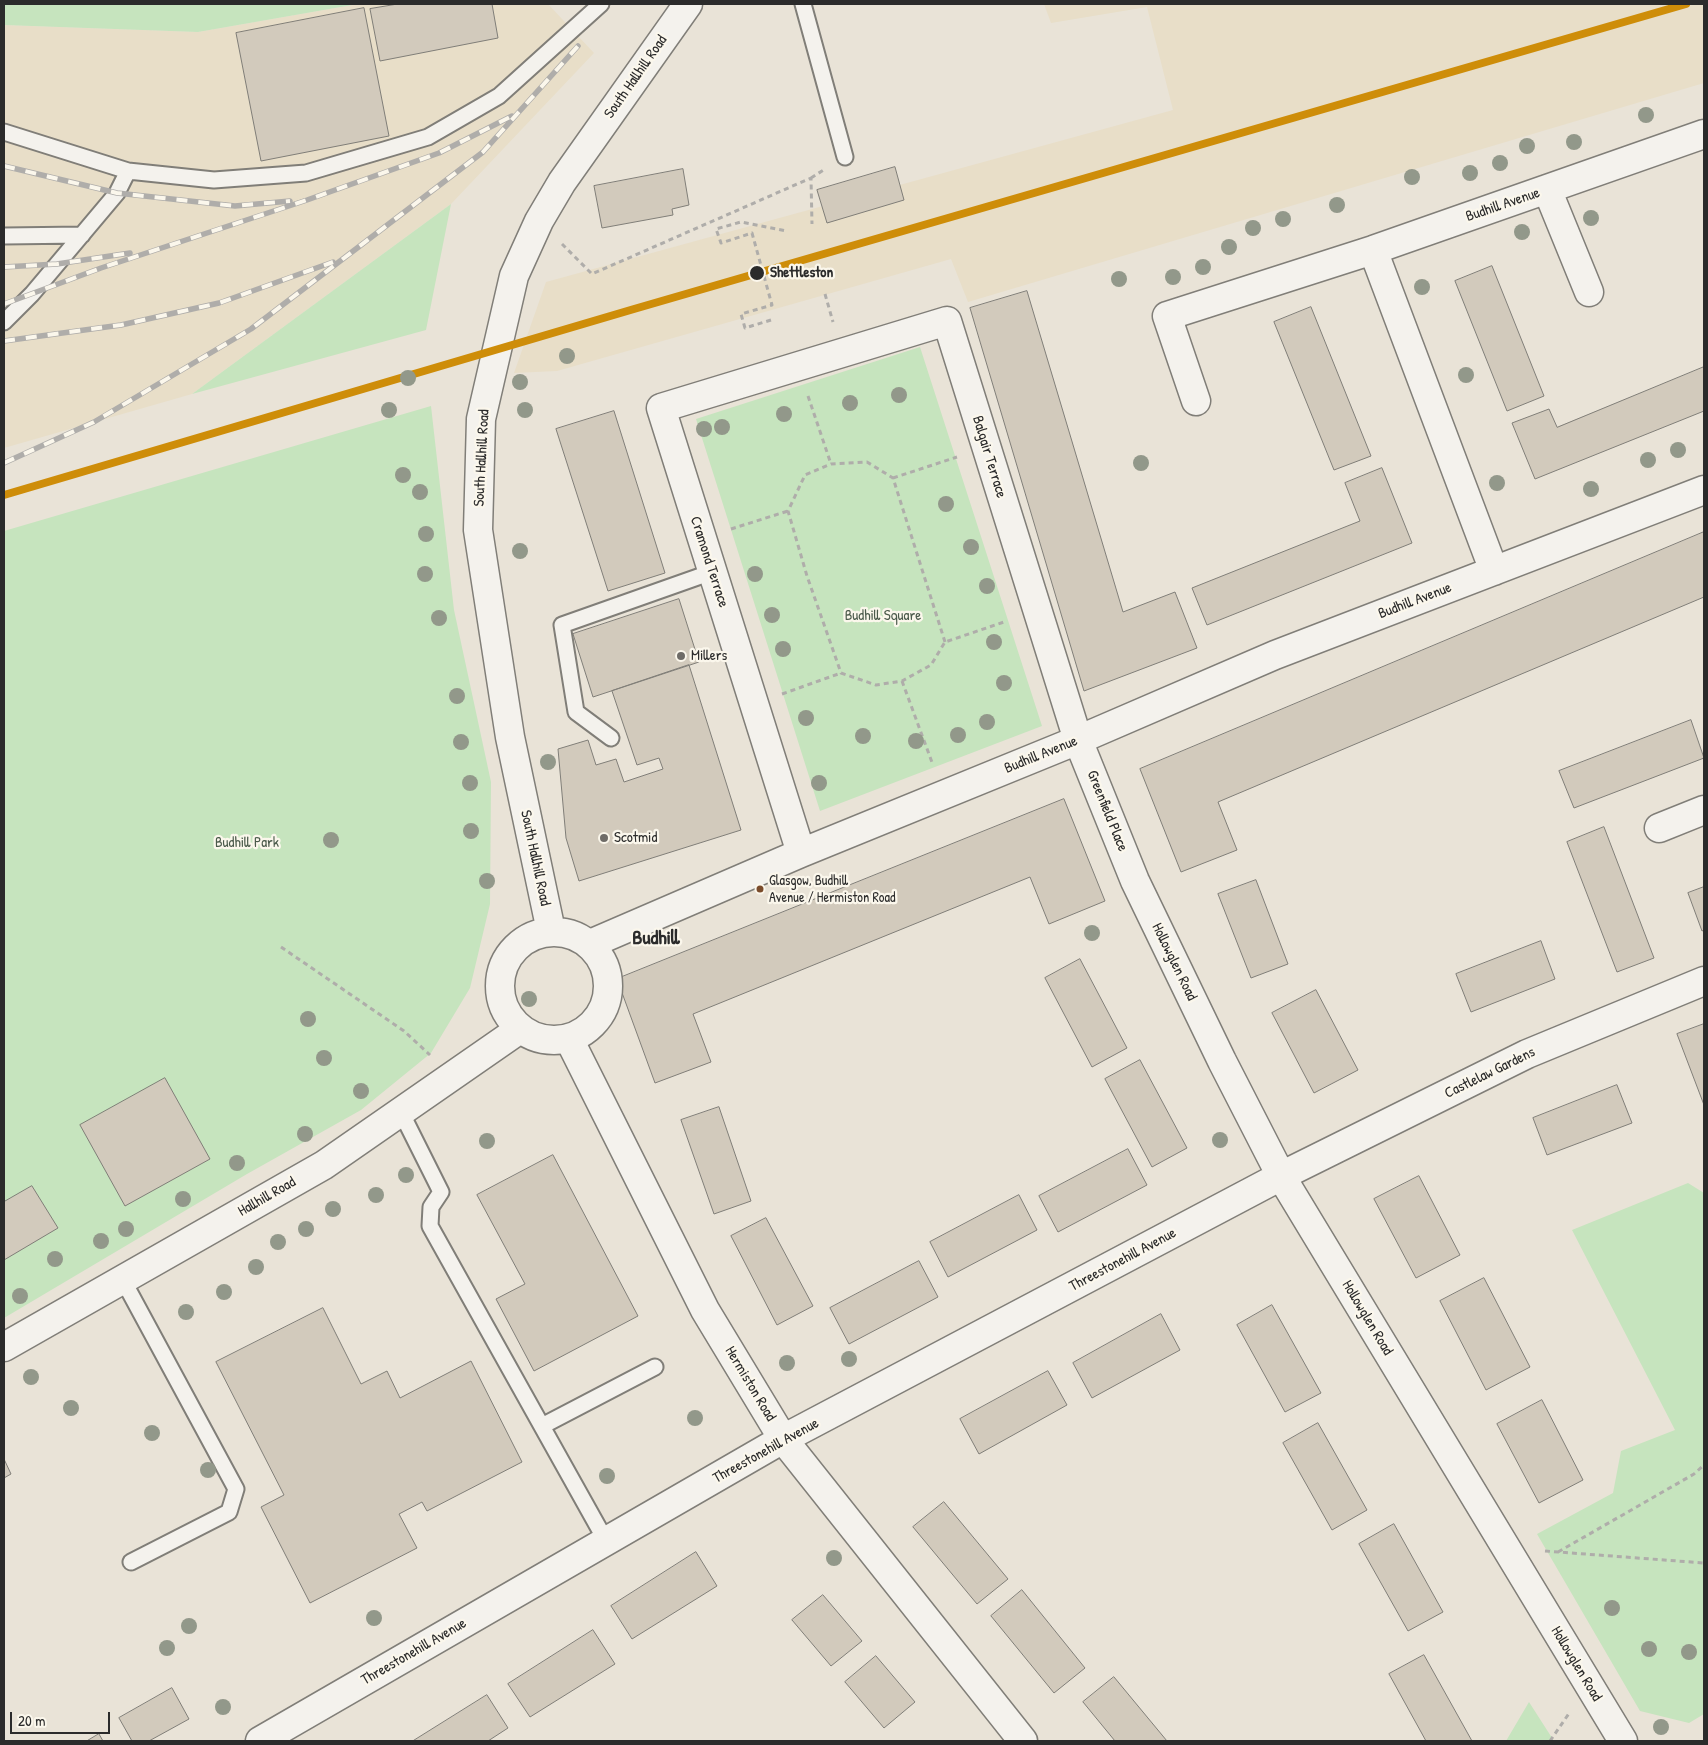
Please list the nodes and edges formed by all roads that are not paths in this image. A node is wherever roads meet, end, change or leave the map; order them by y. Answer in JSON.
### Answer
{"nodes":[{"id":1,"x":601,"y":4,"type":"edge"},
{"id":2,"x":688,"y":4,"type":"edge"},
{"id":3,"x":803,"y":4,"type":"edge"},
{"id":4,"x":4,"y":132,"type":"edge"},
{"id":5,"x":1704,"y":134,"type":"edge"},
{"id":6,"x":845,"y":156,"type":"dead end"},
{"id":7,"x":128,"y":170,"type":"junction"},
{"id":8,"x":1547,"y":189,"type":"junction"},
{"id":9,"x":82,"y":234,"type":"junction"},
{"id":10,"x":4,"y":236,"type":"edge"},
{"id":11,"x":1373,"y":250,"type":"junction"},
{"id":12,"x":1588,"y":292,"type":"dead end"},
{"id":13,"x":4,"y":322,"type":"edge"},
{"id":14,"x":799,"y":367,"type":"joint"},
{"id":15,"x":1196,"y":401,"type":"dead end"},
{"id":16,"x":1704,"y":490,"type":"edge"},
{"id":17,"x":1494,"y":571,"type":"junction"},
{"id":18,"x":712,"y":572,"type":"junction"},
{"id":19,"x":611,"y":738,"type":"dead end"},
{"id":20,"x":1078,"y":740,"type":"junction"},
{"id":21,"x":1704,"y":810,"type":"edge"},
{"id":22,"x":1659,"y":828,"type":"dead end"},
{"id":23,"x":801,"y":853,"type":"junction"},
{"id":24,"x":1135,"y":881,"type":"joint"},
{"id":25,"x":551,"y":931,"type":"junction"},
{"id":26,"x":590,"y":944,"type":"junction"},
{"id":27,"x":1704,"y":981,"type":"edge"},
{"id":28,"x":520,"y":1029,"type":"junction"},
{"id":29,"x":569,"y":1039,"type":"junction"},
{"id":30,"x":401,"y":1112,"type":"junction"},
{"id":31,"x":1280,"y":1176,"type":"junction"},
{"id":32,"x":123,"y":1280,"type":"junction"},
{"id":33,"x":4,"y":1348,"type":"edge"},
{"id":34,"x":655,"y":1367,"type":"dead end"},
{"id":35,"x":542,"y":1426,"type":"junction"},
{"id":36,"x":783,"y":1439,"type":"junction"},
{"id":37,"x":606,"y":1541,"type":"junction"},
{"id":38,"x":131,"y":1562,"type":"dead end"},
{"id":39,"x":260,"y":1741,"type":"edge"},
{"id":40,"x":1023,"y":1741,"type":"edge"},
{"id":41,"x":1622,"y":1741,"type":"edge"}],
"edges":[{"from":1,"to":7,"type":"lane"},
{"from":2,"to":25,"type":"street","name":"South Hallhill Road"},
{"from":3,"to":6,"type":"lane"},
{"from":4,"to":7,"type":"lane"},
{"from":5,"to":8,"type":"street","name":"Budhill Avenue"},
{"from":7,"to":9,"type":"lane"},
{"from":8,"to":11,"type":"street","name":"Budhill Avenue"},
{"from":8,"to":12,"type":"street","name":"Budhill Avenue"},
{"from":9,"to":10,"type":"lane"},
{"from":9,"to":13,"type":"lane"},
{"from":11,"to":15,"type":"street","name":"Budhill Avenue"},
{"from":11,"to":17,"type":"street"},
{"from":14,"to":18,"type":"street","name":"Cramond Terrace"},
{"from":14,"to":20,"type":"street","name":"Balgair Terrace"},
{"from":16,"to":17,"type":"street","name":"Budhill Avenue"},
{"from":17,"to":20,"type":"street","name":"Budhill Avenue"},
{"from":18,"to":19,"type":"lane"},
{"from":18,"to":23,"type":"street","name":"Cramond Terrace"},
{"from":20,"to":23,"type":"street","name":"Budhill Avenue"},
{"from":20,"to":24,"type":"street","name":"Greenfield Place"},
{"from":21,"to":22,"type":"street"},
{"from":23,"to":26,"type":"street","name":"Budhill Avenue"},
{"from":24,"to":31,"type":"street","name":"Hollowglen Road"},
{"from":25,"to":26,"type":"street"},
{"from":25,"to":28,"type":"street"},
{"from":26,"to":29,"type":"street"},
{"from":27,"to":31,"type":"street","name":"Castlelaw Gardens"},
{"from":28,"to":29,"type":"street"},
{"from":28,"to":30,"type":"street","name":"Hallhill Road"},
{"from":29,"to":36,"type":"street","name":"Hermiston Road"},
{"from":30,"to":32,"type":"street","name":"Hallhill Road"},
{"from":30,"to":35,"type":"lane"},
{"from":31,"to":36,"type":"street","name":"Threestonehill Avenue"},
{"from":31,"to":41,"type":"street","name":"Hollowglen Road"},
{"from":32,"to":33,"type":"street","name":"Hallhill Road"},
{"from":32,"to":38,"type":"lane"},
{"from":34,"to":35,"type":"lane"},
{"from":35,"to":37,"type":"lane"},
{"from":36,"to":37,"type":"street","name":"Threestonehill Avenue"},
{"from":36,"to":40,"type":"street","name":"Hermiston Road"},
{"from":37,"to":39,"type":"street","name":"Threestonehill Avenue"}]}
